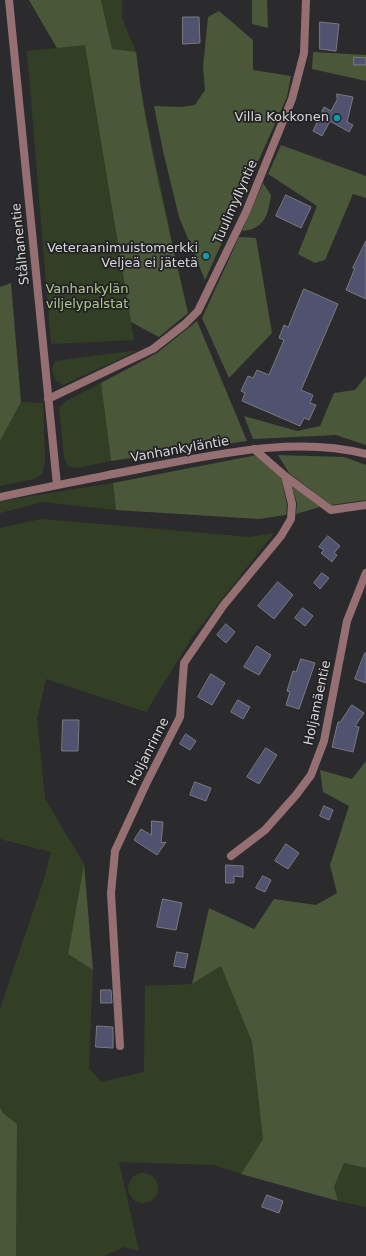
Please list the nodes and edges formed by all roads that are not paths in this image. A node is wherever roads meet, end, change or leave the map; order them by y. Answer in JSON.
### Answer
{"nodes":[{"id":1,"x":10,"y":0,"type":"edge"},
{"id":2,"x":306,"y":0,"type":"edge"},
{"id":3,"x":48,"y":399,"type":"junction"},
{"id":4,"x":254,"y":449,"type":"junction"},
{"id":5,"x":366,"y":454,"type":"edge"},
{"id":6,"x":285,"y":476,"type":"junction"},
{"id":7,"x":57,"y":485,"type":"junction"},
{"id":8,"x":0,"y":497,"type":"edge"},
{"id":9,"x":366,"y":505,"type":"edge"},
{"id":10,"x":366,"y":573,"type":"edge"},
{"id":11,"x":231,"y":856,"type":"dead end"},
{"id":12,"x":120,"y":1046,"type":"dead end"}],
"edges":[{"from":1,"to":3,"type":"street","name":"Stålhanentie"},
{"from":2,"to":3,"type":"street","name":"Tuulimyllyntie"},
{"from":3,"to":7,"type":"street","name":"Stålhanentie"},
{"from":4,"to":5,"type":"street","name":"Vanhankyläntie"},
{"from":4,"to":6,"type":"street"},
{"from":4,"to":7,"type":"street","name":"Vanhankyläntie"},
{"from":6,"to":9,"type":"street"},
{"from":6,"to":12,"type":"street","name":"Holjanrinne"},
{"from":7,"to":8,"type":"street","name":"Vanhankyläntie"},
{"from":10,"to":11,"type":"street","name":"Holjamäentie"}]}
